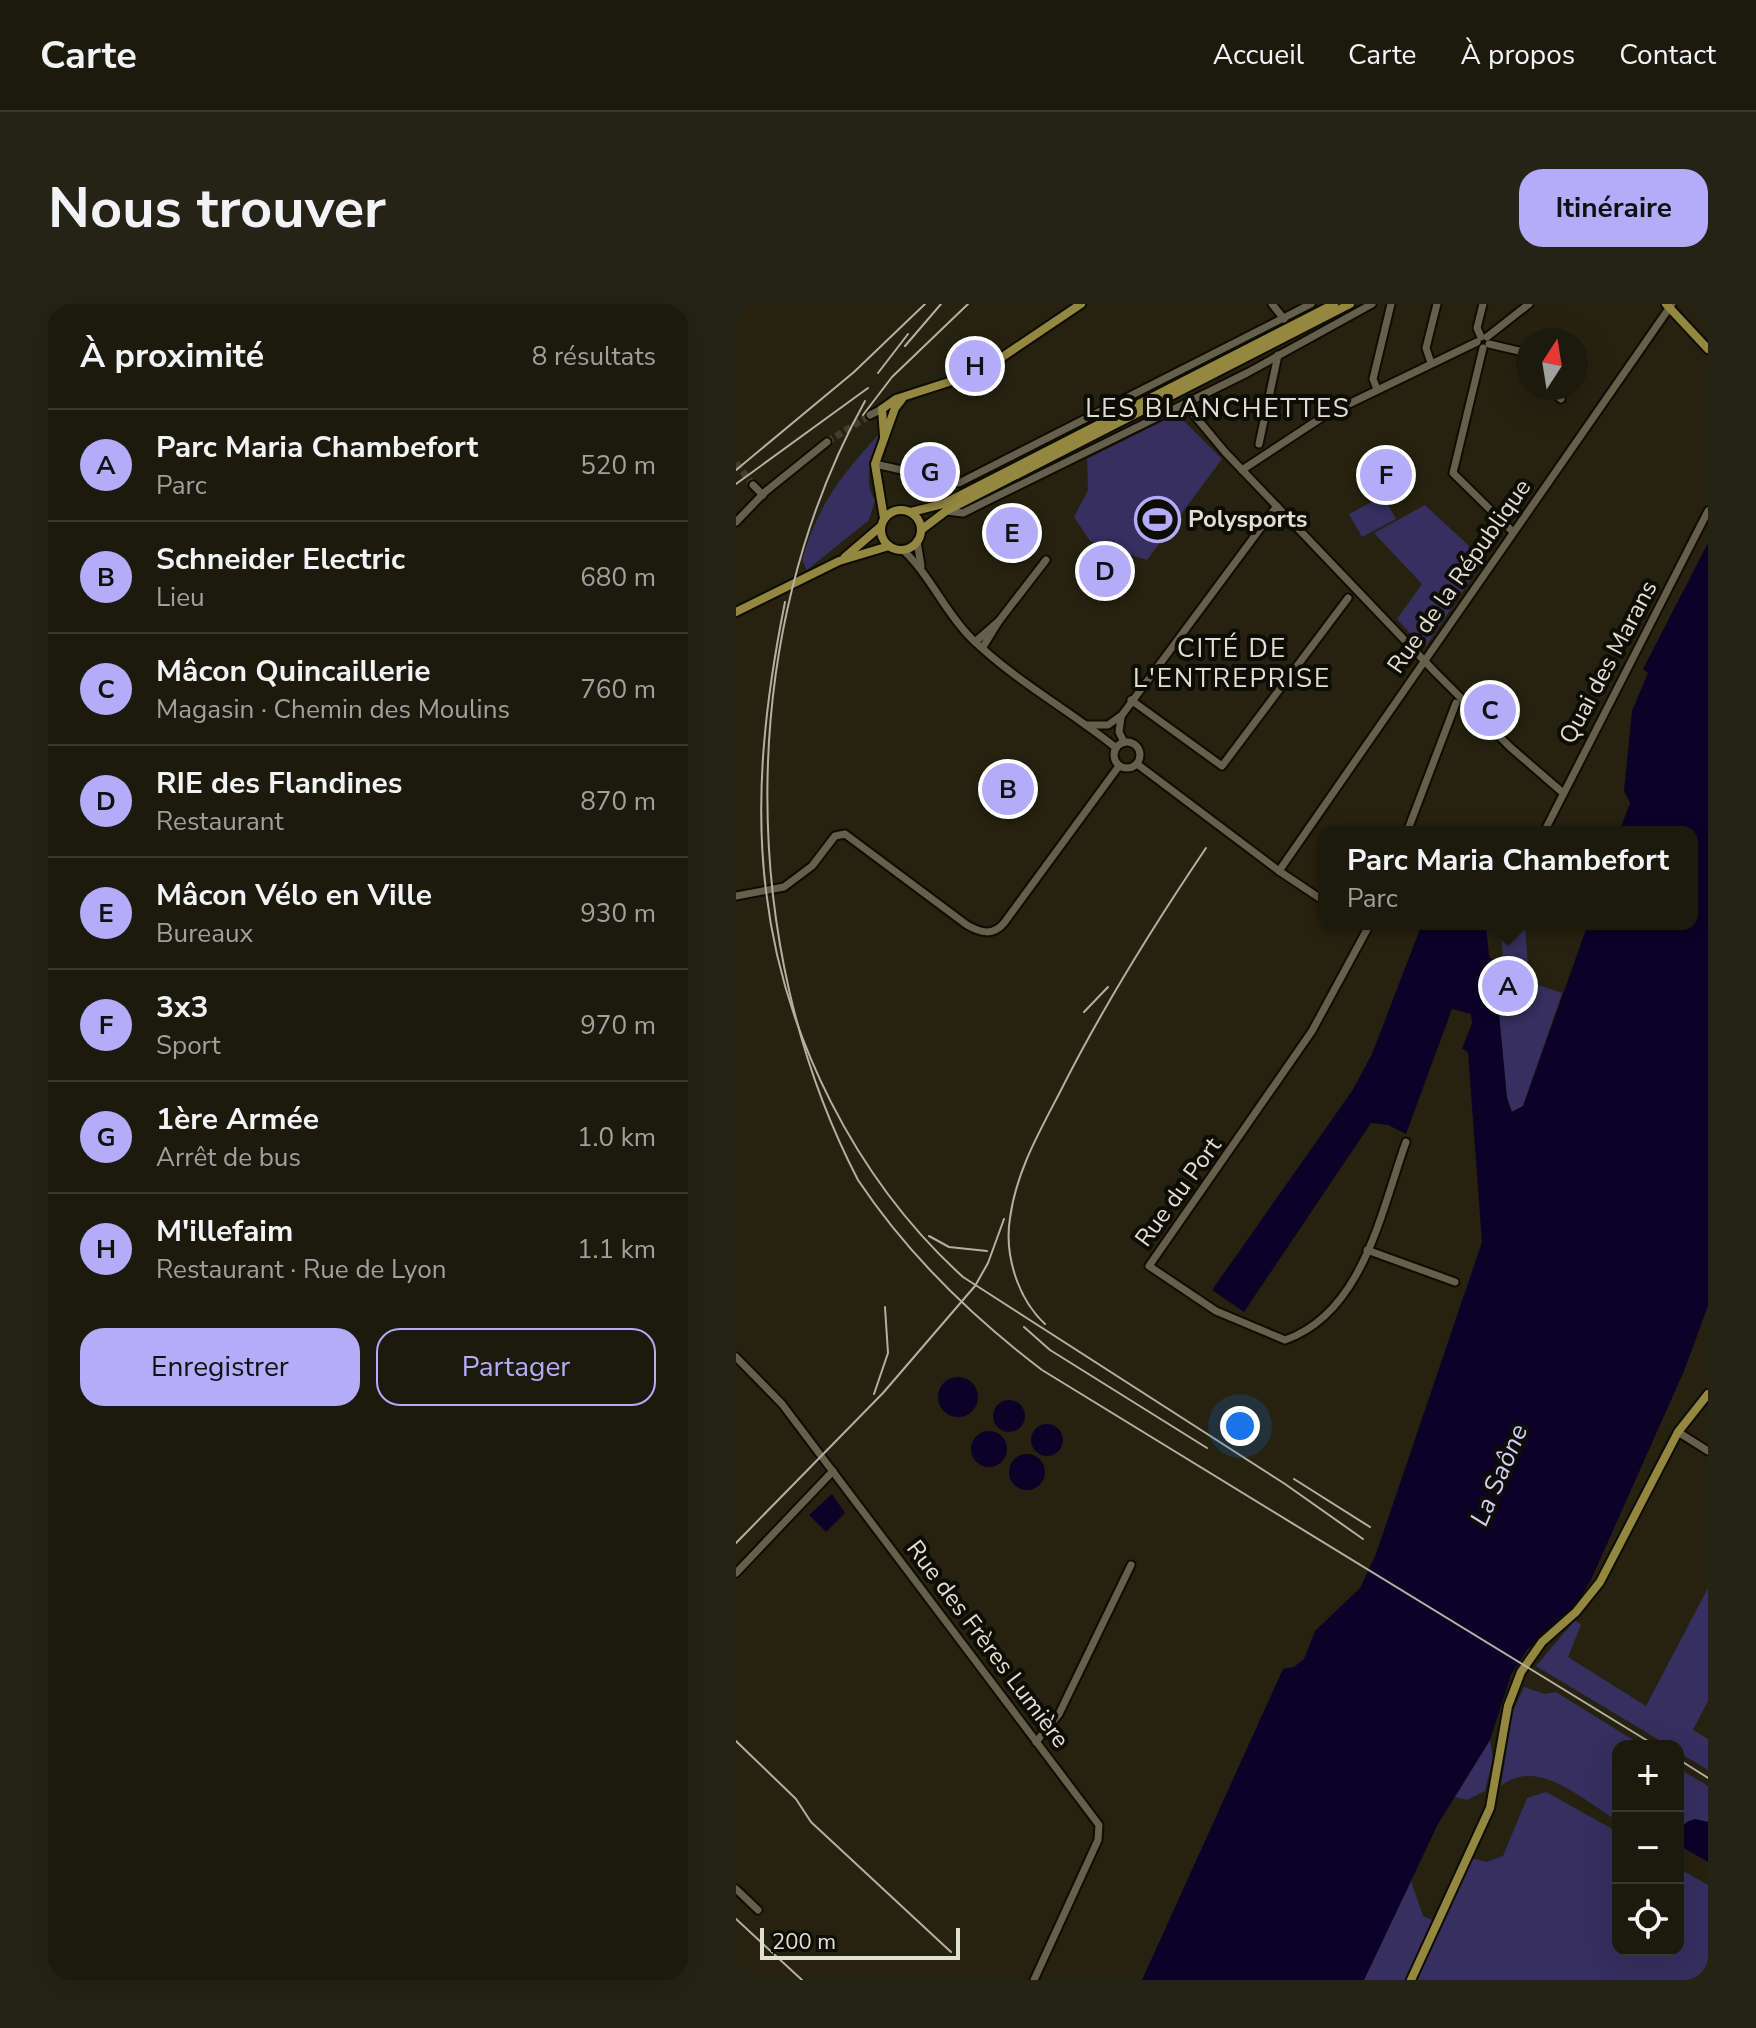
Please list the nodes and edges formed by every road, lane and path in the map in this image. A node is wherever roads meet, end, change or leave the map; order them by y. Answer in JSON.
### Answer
{"nodes":[{"id":1,"x":1081,"y":304,"type":"edge"},
{"id":2,"x":1272,"y":304,"type":"edge"},
{"id":3,"x":1311,"y":304,"type":"edge"},
{"id":4,"x":1334,"y":304,"type":"edge"},
{"id":5,"x":1350,"y":304,"type":"edge"},
{"id":6,"x":1372,"y":304,"type":"edge"},
{"id":7,"x":1391,"y":304,"type":"edge"},
{"id":8,"x":1437,"y":304,"type":"edge"},
{"id":9,"x":1483,"y":304,"type":"edge"},
{"id":10,"x":1529,"y":304,"type":"edge"},
{"id":11,"x":1670,"y":305,"type":"edge"},
{"id":12,"x":1284,"y":319,"type":"junction"},
{"id":13,"x":1483,"y":342,"type":"junction"},
{"id":14,"x":1708,"y":342,"type":"edge"},
{"id":15,"x":1708,"y":349,"type":"edge"},
{"id":16,"x":1516,"y":350,"type":"edge"},
{"id":17,"x":1278,"y":355,"type":"junction"},
{"id":18,"x":1431,"y":363,"type":"junction"},
{"id":19,"x":1377,"y":389,"type":"junction"},
{"id":20,"x":904,"y":398,"type":"junction"},
{"id":21,"x":1185,"y":404,"type":"junction"},
{"id":22,"x":882,"y":409,"type":"junction"},
{"id":23,"x":870,"y":415,"type":"tunnel mouth"},
{"id":24,"x":891,"y":419,"type":"junction"},
{"id":25,"x":884,"y":440,"type":"junction"},
{"id":26,"x":827,"y":442,"type":"tunnel mouth"},
{"id":27,"x":1259,"y":444,"type":"dead end"},
{"id":28,"x":875,"y":464,"type":"junction"},
{"id":29,"x":1242,"y":470,"type":"junction"},
{"id":30,"x":753,"y":485,"type":"tunnel mouth"},
{"id":31,"x":763,"y":495,"type":"junction"},
{"id":32,"x":881,"y":496,"type":"junction"},
{"id":33,"x":1277,"y":506,"type":"junction"},
{"id":34,"x":899,"y":509,"type":"junction"},
{"id":35,"x":946,"y":511,"type":"junction"},
{"id":36,"x":1708,"y":511,"type":"edge"},
{"id":37,"x":911,"y":512,"type":"junction"},
{"id":38,"x":736,"y":522,"type":"edge"},
{"id":39,"x":882,"y":522,"type":"junction"},
{"id":40,"x":921,"y":530,"type":"junction"},
{"id":41,"x":1513,"y":532,"type":"junction"},
{"id":42,"x":917,"y":541,"type":"junction"},
{"id":43,"x":889,"y":546,"type":"junction"},
{"id":44,"x":903,"y":550,"type":"junction"},
{"id":45,"x":1046,"y":560,"type":"dead end"},
{"id":46,"x":839,"y":561,"type":"junction"},
{"id":47,"x":921,"y":566,"type":"junction"},
{"id":48,"x":1348,"y":598,"type":"dead end"},
{"id":49,"x":736,"y":612,"type":"edge"},
{"id":50,"x":999,"y":621,"type":"junction"},
{"id":51,"x":975,"y":642,"type":"junction"},
{"id":52,"x":983,"y":647,"type":"junction"},
{"id":53,"x":1426,"y":659,"type":"junction"},
{"id":54,"x":1131,"y":700,"type":"junction"},
{"id":55,"x":1456,"y":703,"type":"dead end"},
{"id":56,"x":1122,"y":715,"type":"junction"},
{"id":57,"x":1086,"y":725,"type":"junction"},
{"id":58,"x":1124,"y":742,"type":"junction"},
{"id":59,"x":1115,"y":747,"type":"junction"},
{"id":60,"x":1137,"y":764,"type":"junction"},
{"id":61,"x":1119,"y":766,"type":"junction"},
{"id":62,"x":1562,"y":792,"type":"junction"},
{"id":63,"x":1409,"y":826,"type":"edge"},
{"id":64,"x":1547,"y":826,"type":"edge"},
{"id":65,"x":1279,"y":871,"type":"junction"},
{"id":66,"x":736,"y":896,"type":"edge"},
{"id":67,"x":1318,"y":897,"type":"edge"},
{"id":68,"x":1367,"y":930,"type":"edge"},
{"id":69,"x":1406,"y":1142,"type":"dead end"},
{"id":70,"x":1367,"y":1250,"type":"junction"},
{"id":71,"x":1455,"y":1282,"type":"dead end"},
{"id":72,"x":736,"y":1357,"type":"edge"},
{"id":73,"x":1708,"y":1394,"type":"edge"},
{"id":74,"x":1678,"y":1432,"type":"junction"},
{"id":75,"x":1708,"y":1451,"type":"edge"},
{"id":76,"x":833,"y":1471,"type":"junction"},
{"id":77,"x":1131,"y":1565,"type":"dead end"},
{"id":78,"x":736,"y":1573,"type":"edge"},
{"id":79,"x":1036,"y":1742,"type":"junction"},
{"id":80,"x":736,"y":1889,"type":"edge"},
{"id":81,"x":758,"y":1910,"type":"dead end"},
{"id":82,"x":1034,"y":1980,"type":"edge"},
{"id":83,"x":1411,"y":1980,"type":"edge"}],
"edges":[{"from":1,"to":20,"type":"main road"},
{"from":2,"to":12,"type":"street"},
{"from":3,"to":12,"type":"street"},
{"from":4,"to":37,"type":"main road"},
{"from":5,"to":35,"type":"main road"},
{"from":6,"to":17,"type":"street"},
{"from":7,"to":19,"type":"street"},
{"from":8,"to":18,"type":"street"},
{"from":9,"to":13,"type":"street"},
{"from":10,"to":13,"type":"street"},
{"from":11,"to":14,"type":"main road"},
{"from":11,"to":15,"type":"main road"},
{"from":11,"to":41,"type":"street","name":"Rue de la République"},
{"from":12,"to":28,"type":"street"},
{"from":13,"to":16,"type":"street"},
{"from":13,"to":18,"type":"street"},
{"from":13,"to":41,"type":"street"},
{"from":17,"to":21,"type":"street"},
{"from":17,"to":27,"type":"street"},
{"from":18,"to":19,"type":"street"},
{"from":19,"to":29,"type":"street"},
{"from":20,"to":22,"type":"main road"},
{"from":20,"to":24,"type":"main road"},
{"from":21,"to":29,"type":"street"},
{"from":21,"to":35,"type":"street"},
{"from":22,"to":23,"type":"street"},
{"from":22,"to":24,"type":"main road"},
{"from":22,"to":25,"type":"main road"},
{"from":24,"to":25,"type":"main road"},
{"from":25,"to":28,"type":"main road"},
{"from":26,"to":31,"type":"street"},
{"from":28,"to":32,"type":"main road"},
{"from":29,"to":33,"type":"street"},
{"from":30,"to":31,"type":"street"},
{"from":31,"to":38,"type":"street"},
{"from":32,"to":34,"type":"main road"},
{"from":32,"to":39,"type":"main road"},
{"from":33,"to":53,"type":"street"},
{"from":33,"to":54,"type":"street"},
{"from":34,"to":37,"type":"main road"},
{"from":34,"to":39,"type":"main road"},
{"from":35,"to":40,"type":"main road"},
{"from":36,"to":62,"type":"street","name":"Quai des Marans"},
{"from":37,"to":40,"type":"main road"},
{"from":39,"to":43,"type":"main road"},
{"from":39,"to":46,"type":"main road"},
{"from":40,"to":42,"type":"main road"},
{"from":41,"to":53,"type":"street","name":"Rue de la République"},
{"from":42,"to":44,"type":"main road"},
{"from":42,"to":47,"type":"street"},
{"from":43,"to":44,"type":"main road"},
{"from":43,"to":46,"type":"main road"},
{"from":44,"to":47,"type":"street"},
{"from":45,"to":50,"type":"street"},
{"from":46,"to":49,"type":"main road"},
{"from":47,"to":51,"type":"street"},
{"from":48,"to":54,"type":"street"},
{"from":50,"to":51,"type":"street"},
{"from":50,"to":52,"type":"street"},
{"from":51,"to":52,"type":"street"},
{"from":52,"to":57,"type":"street"},
{"from":53,"to":62,"type":"street"},
{"from":53,"to":65,"type":"street","name":"Rue de la République"},
{"from":54,"to":56,"type":"street"},
{"from":55,"to":63,"type":"street"},
{"from":56,"to":57,"type":"street"},
{"from":56,"to":58,"type":"street"},
{"from":57,"to":59,"type":"street"},
{"from":58,"to":59,"type":"street"},
{"from":58,"to":60,"type":"street"},
{"from":59,"to":61,"type":"street"},
{"from":60,"to":61,"type":"street"},
{"from":60,"to":65,"type":"street"},
{"from":61,"to":66,"type":"street"},
{"from":62,"to":64,"type":"street","name":"Quai des Marans"},
{"from":65,"to":67,"type":"street"},
{"from":68,"to":70,"type":"street","name":"Rue du Port"},
{"from":69,"to":70,"type":"street","name":"Rue du Port"},
{"from":70,"to":71,"type":"street"},
{"from":72,"to":76,"type":"street","name":"Rue des Frères Lumière"},
{"from":73,"to":74,"type":"main road"},
{"from":74,"to":75,"type":"street"},
{"from":74,"to":83,"type":"main road"},
{"from":76,"to":78,"type":"street"},
{"from":76,"to":79,"type":"street","name":"Rue des Frères Lumière"},
{"from":77,"to":79,"type":"street"},
{"from":79,"to":82,"type":"street","name":"Rue des Frères Lumière"},
{"from":80,"to":81,"type":"street"}]}
